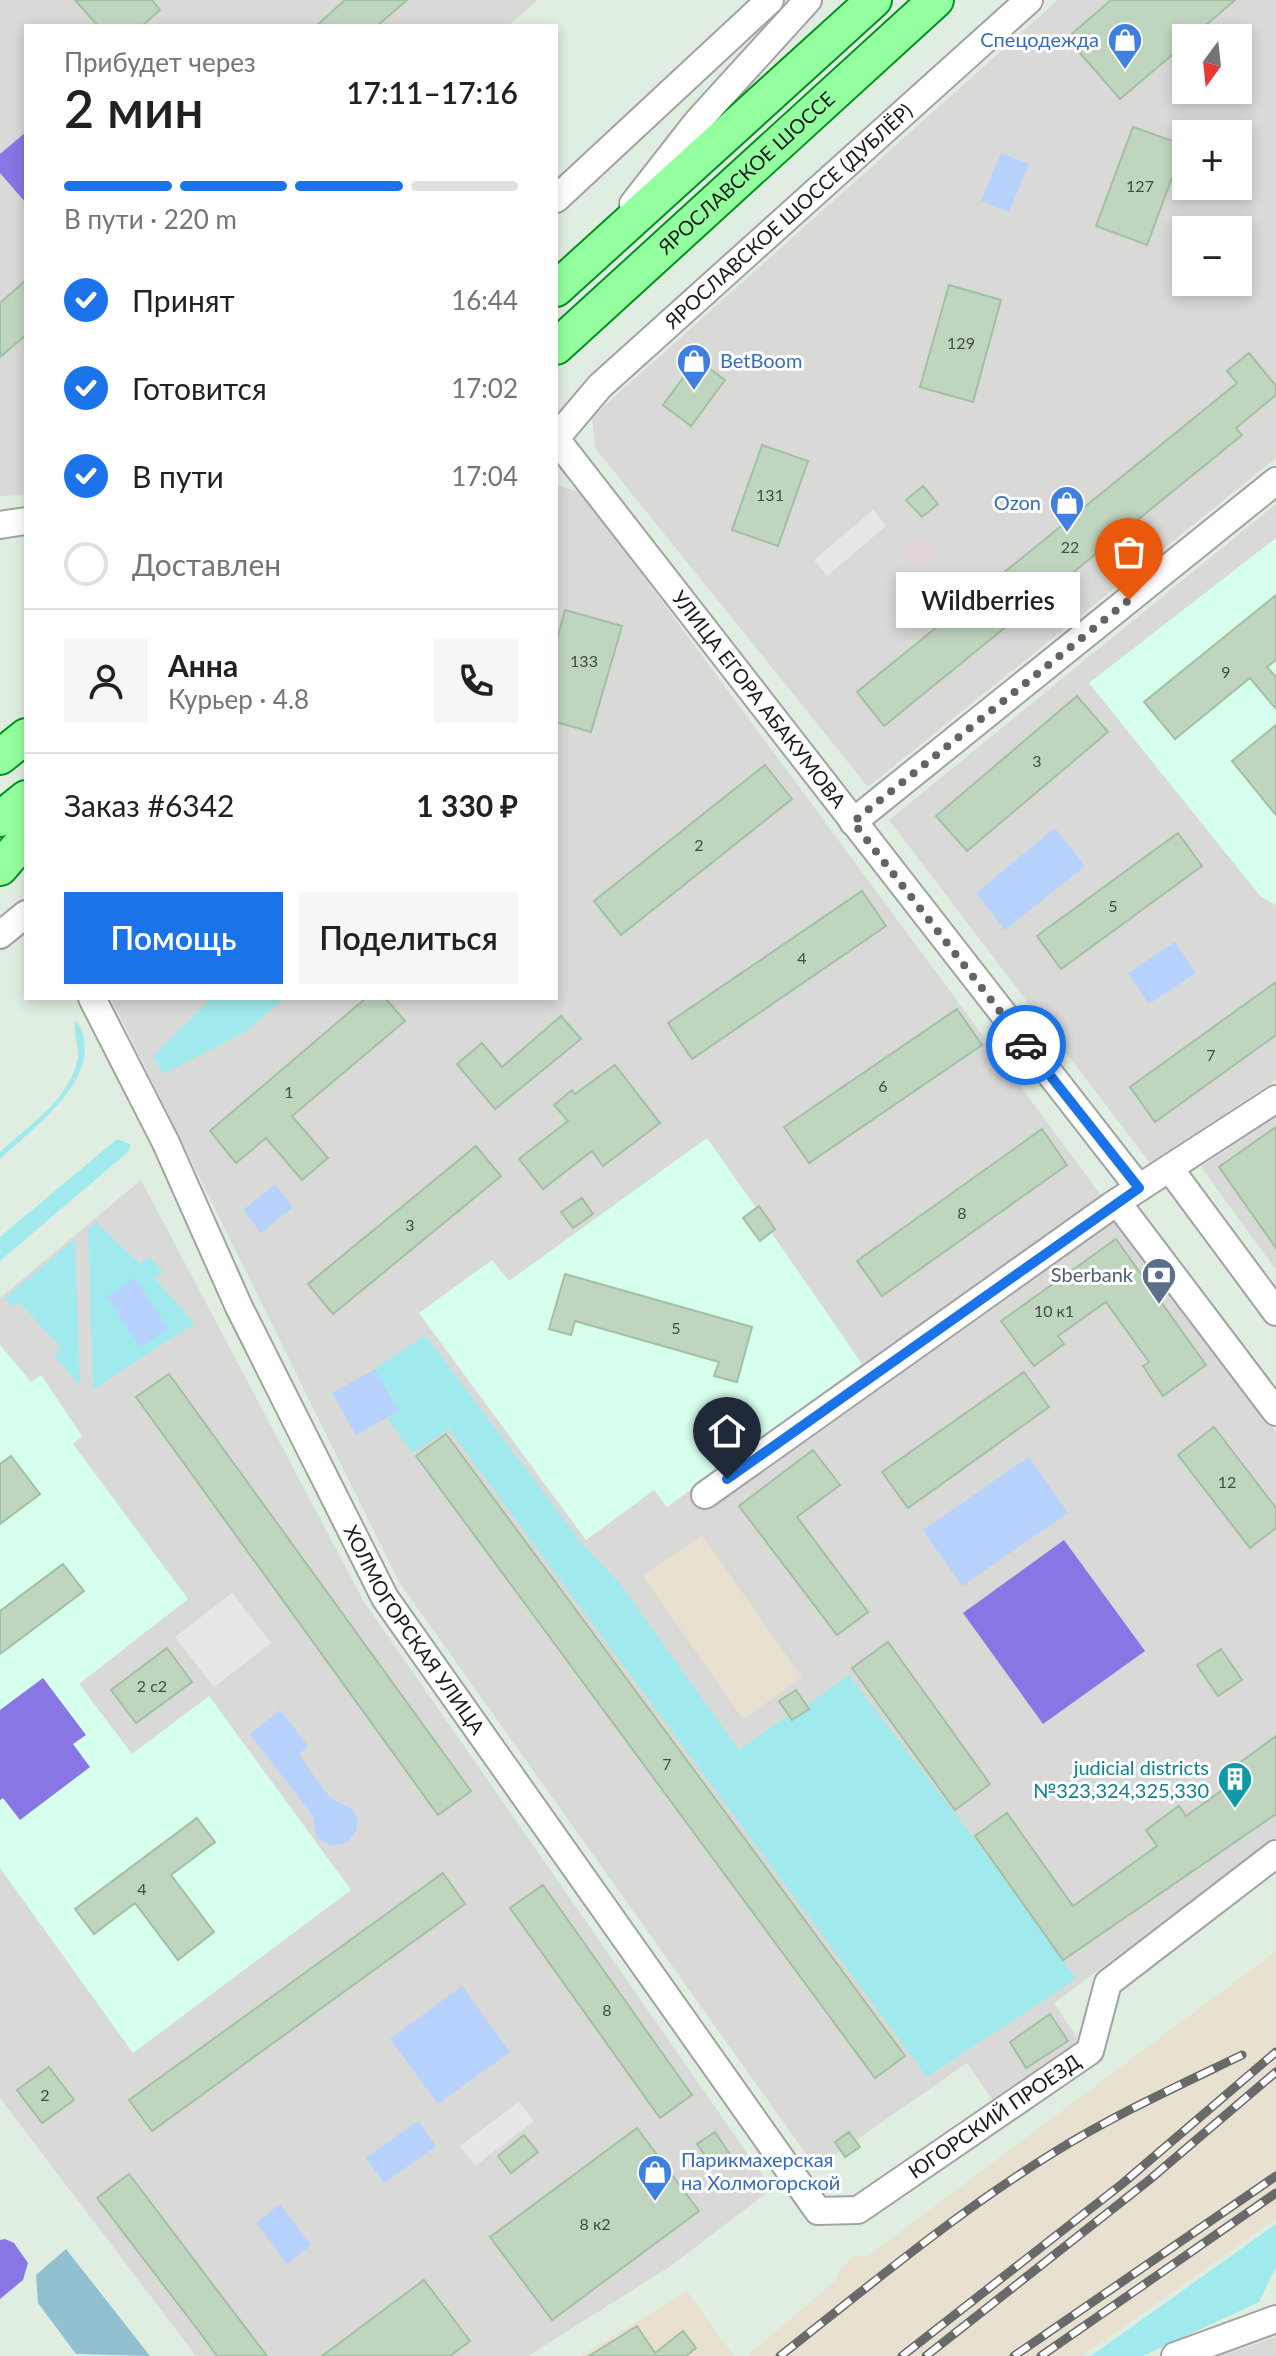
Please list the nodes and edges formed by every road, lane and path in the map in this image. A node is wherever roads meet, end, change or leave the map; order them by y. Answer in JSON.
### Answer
{"nodes":[{"id":1,"x":770,"y":0,"type":"edge"},
{"id":2,"x":808,"y":0,"type":"edge"},
{"id":3,"x":874,"y":0,"type":"edge"},
{"id":4,"x":936,"y":0,"type":"edge"},
{"id":5,"x":1029,"y":0,"type":"edge"},
{"id":6,"x":558,"y":197,"type":"edge"},
{"id":7,"x":593,"y":255,"type":"junction"},
{"id":8,"x":558,"y":287,"type":"edge"},
{"id":9,"x":558,"y":345,"type":"edge"},
{"id":10,"x":558,"y":436,"type":"edge"},
{"id":11,"x":558,"y":441,"type":"edge"},
{"id":12,"x":1276,"y":481,"type":"edge"},
{"id":13,"x":24,"y":521,"type":"edge"},
{"id":14,"x":0,"y":525,"type":"edge"},
{"id":15,"x":24,"y":800,"type":"edge"},
{"id":16,"x":0,"y":819,"type":"edge"},
{"id":17,"x":853,"y":822,"type":"junction"},
{"id":18,"x":24,"y":840,"type":"edge"},
{"id":19,"x":0,"y":868,"type":"edge"},
{"id":20,"x":24,"y":916,"type":"edge"},
{"id":21,"x":0,"y":935,"type":"edge"},
{"id":22,"x":93,"y":1000,"type":"edge"},
{"id":23,"x":1276,"y":1099,"type":"edge"},
{"id":24,"x":1170,"y":1169,"type":"junction"},
{"id":25,"x":1139,"y":1188,"type":"junction"},
{"id":26,"x":1117,"y":1202,"type":"junction"},
{"id":27,"x":1276,"y":1312,"type":"edge"},
{"id":28,"x":1276,"y":1412,"type":"edge"},
{"id":29,"x":705,"y":1495,"type":"dead end"},
{"id":30,"x":1276,"y":1854,"type":"edge"},
{"id":31,"x":818,"y":2211,"type":"joint"},
{"id":32,"x":1276,"y":2319,"type":"edge"},
{"id":33,"x":1175,"y":2356,"type":"edge"}],
"edges":[{"from":1,"to":6,"type":"street"},
{"from":2,"to":7,"type":"street"},
{"from":3,"to":7,"type":"main road","name":"ЯРОСЛАВСКОЕ ШОССЕ"},
{"from":4,"to":9,"type":"main road","name":"ЯРОСЛАВСКОЕ ШОССЕ"},
{"from":5,"to":10,"type":"street","name":"ЯРОСЛАВСКОЕ ШОССЕ (ДУБЛЁР)"},
{"from":7,"to":8,"type":"main road","name":"ЯРОСЛАВСКОЕ ШОССЕ"},
{"from":11,"to":17,"type":"street","name":"УЛИЦА ЕГОРА АБАКУМОВА"},
{"from":12,"to":17,"type":"street"},
{"from":13,"to":14,"type":"street"},
{"from":15,"to":16,"type":"main road"},
{"from":17,"to":25,"type":"street","name":"УЛИЦА ЕГОРА АБАКУМОВА"},
{"from":18,"to":19,"type":"main road"},
{"from":20,"to":21,"type":"street"},
{"from":22,"to":31,"type":"street","name":"ХОЛМОГОРСКАЯ УЛИЦА"},
{"from":23,"to":24,"type":"street"},
{"from":24,"to":25,"type":"street"},
{"from":24,"to":27,"type":"street"},
{"from":25,"to":26,"type":"street"},
{"from":26,"to":28,"type":"street"},
{"from":26,"to":29,"type":"street"},
{"from":30,"to":31,"type":"street","name":"ЮГОРСКИЙ ПРОЕЗД"},
{"from":32,"to":33,"type":"street"}]}
